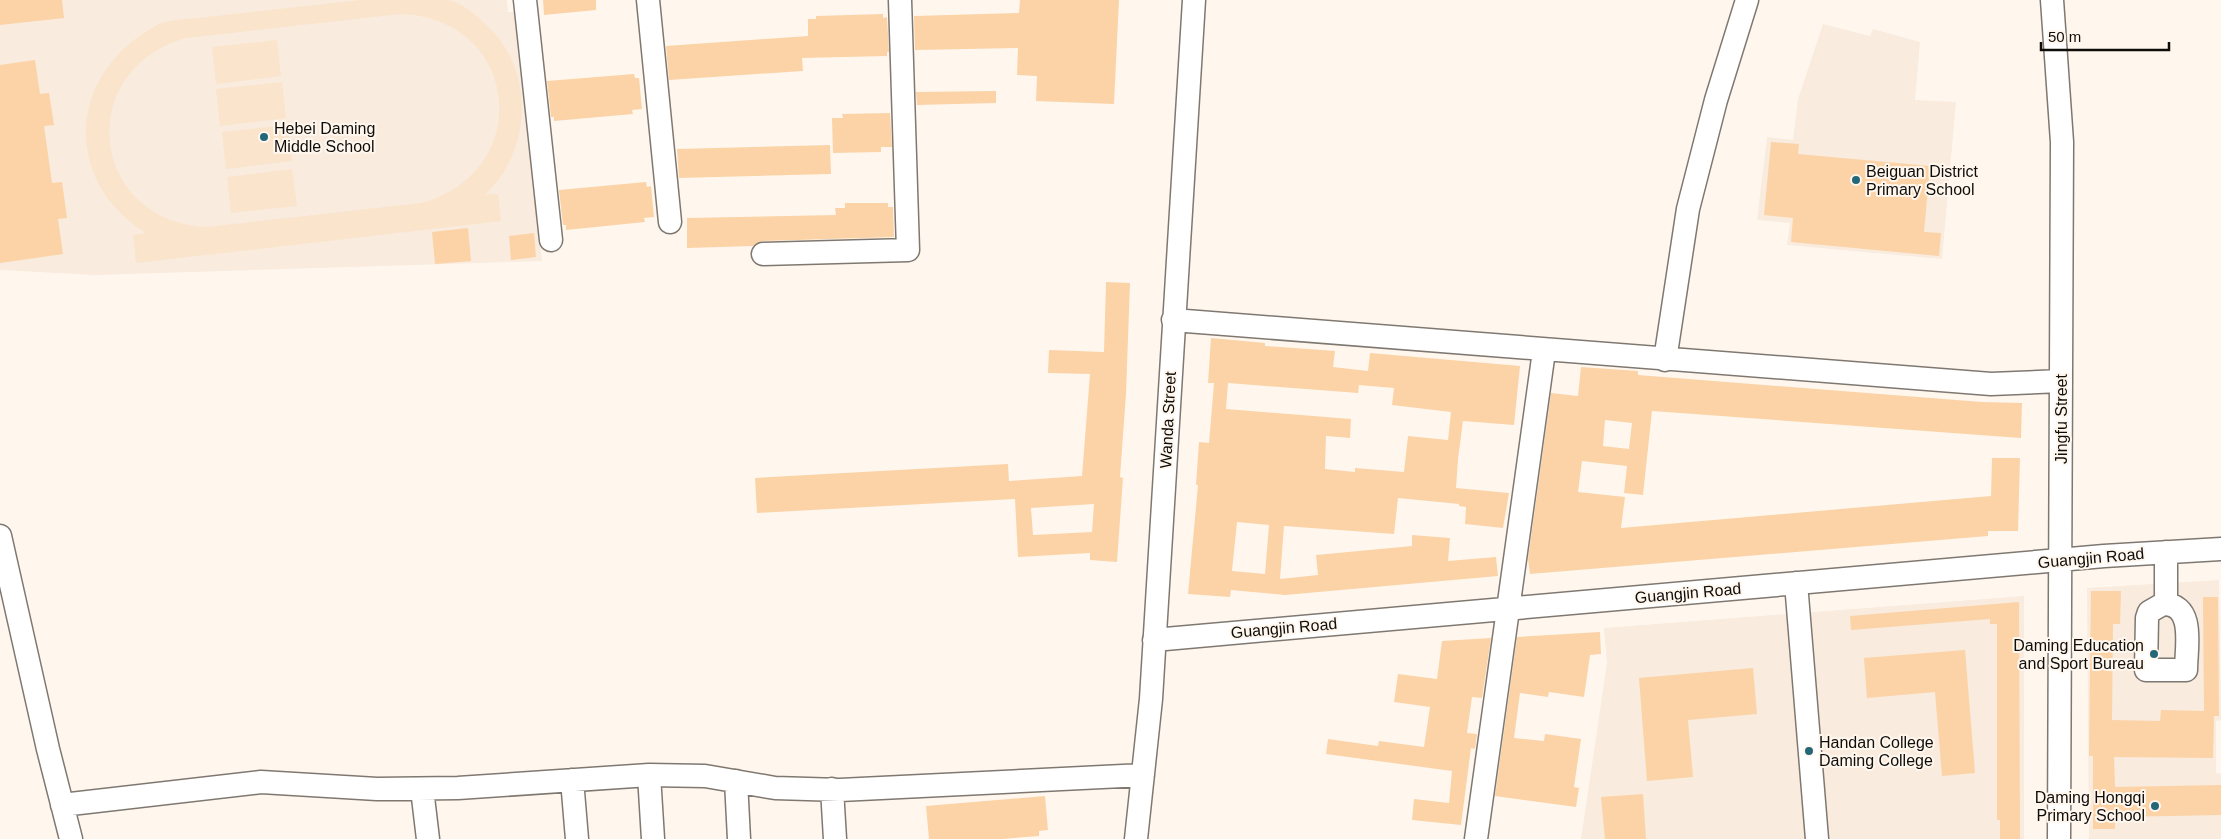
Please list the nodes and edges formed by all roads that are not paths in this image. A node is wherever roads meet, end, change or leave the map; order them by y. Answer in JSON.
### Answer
{"nodes":[{"id":1,"x":525,"y":0,"type":"edge"},
{"id":2,"x":648,"y":0,"type":"edge"},
{"id":3,"x":900,"y":0,"type":"edge"},
{"id":4,"x":1194,"y":0,"type":"edge"},
{"id":5,"x":1747,"y":0,"type":"edge"},
{"id":6,"x":2052,"y":0,"type":"edge"},
{"id":7,"x":670,"y":222,"type":"dead end"},
{"id":8,"x":551,"y":240,"type":"dead end"},
{"id":9,"x":763,"y":254,"type":"dead end"},
{"id":10,"x":1174,"y":320,"type":"junction"},
{"id":11,"x":1544,"y":351,"type":"junction"},
{"id":12,"x":1665,"y":360,"type":"junction"},
{"id":13,"x":2061,"y":381,"type":"junction"},
{"id":14,"x":0,"y":536,"type":"edge"},
{"id":15,"x":2221,"y":548,"type":"edge"},
{"id":16,"x":2166,"y":552,"type":"junction"},
{"id":17,"x":2060,"y":560,"type":"junction"},
{"id":18,"x":1796,"y":583,"type":"junction"},
{"id":19,"x":2166,"y":604,"type":"dead end"},
{"id":20,"x":1508,"y":609,"type":"junction"},
{"id":21,"x":1154,"y":640,"type":"junction"},
{"id":22,"x":648,"y":775,"type":"junction"},
{"id":23,"x":1143,"y":775,"type":"junction"},
{"id":24,"x":572,"y":780,"type":"junction"},
{"id":25,"x":736,"y":781,"type":"junction"},
{"id":26,"x":422,"y":789,"type":"junction"},
{"id":27,"x":832,"y":789,"type":"junction"},
{"id":28,"x":62,"y":805,"type":"junction"},
{"id":29,"x":71,"y":839,"type":"edge"},
{"id":30,"x":428,"y":839,"type":"edge"},
{"id":31,"x":577,"y":839,"type":"edge"},
{"id":32,"x":653,"y":839,"type":"edge"},
{"id":33,"x":739,"y":839,"type":"edge"},
{"id":34,"x":835,"y":839,"type":"edge"},
{"id":35,"x":1136,"y":839,"type":"edge"},
{"id":36,"x":1476,"y":839,"type":"edge"},
{"id":37,"x":1817,"y":839,"type":"edge"},
{"id":38,"x":2059,"y":839,"type":"edge"}],
"edges":[{"from":1,"to":8,"type":"street"},
{"from":2,"to":7,"type":"street"},
{"from":3,"to":9,"type":"street"},
{"from":4,"to":10,"type":"street","name":"Wanda Street"},
{"from":5,"to":12,"type":"street"},
{"from":6,"to":13,"type":"street","name":"Jingfu Street"},
{"from":10,"to":11,"type":"street"},
{"from":10,"to":21,"type":"street","name":"Wanda Street"},
{"from":11,"to":12,"type":"street"},
{"from":11,"to":20,"type":"street"},
{"from":12,"to":13,"type":"street"},
{"from":13,"to":17,"type":"street","name":"Jingfu Street"},
{"from":14,"to":28,"type":"street"},
{"from":15,"to":16,"type":"street","name":"Guangjin Road"},
{"from":16,"to":17,"type":"street","name":"Guangjin Road"},
{"from":16,"to":19,"type":"street"},
{"from":17,"to":18,"type":"street","name":"Guangjin Road"},
{"from":17,"to":38,"type":"street","name":"Jingfu Street"},
{"from":18,"to":20,"type":"street","name":"Guangjin Road"},
{"from":18,"to":37,"type":"street"},
{"from":20,"to":21,"type":"street","name":"Guangjin Road"},
{"from":20,"to":36,"type":"street"},
{"from":21,"to":23,"type":"street","name":"Wanda Street"},
{"from":22,"to":24,"type":"street"},
{"from":22,"to":25,"type":"street"},
{"from":22,"to":32,"type":"street"},
{"from":23,"to":27,"type":"street"},
{"from":23,"to":35,"type":"street","name":"Wanda Street"},
{"from":24,"to":26,"type":"street"},
{"from":24,"to":31,"type":"street"},
{"from":25,"to":27,"type":"street"},
{"from":25,"to":33,"type":"street"},
{"from":26,"to":28,"type":"street"},
{"from":26,"to":30,"type":"street"},
{"from":27,"to":34,"type":"street"},
{"from":28,"to":29,"type":"street"}]}
